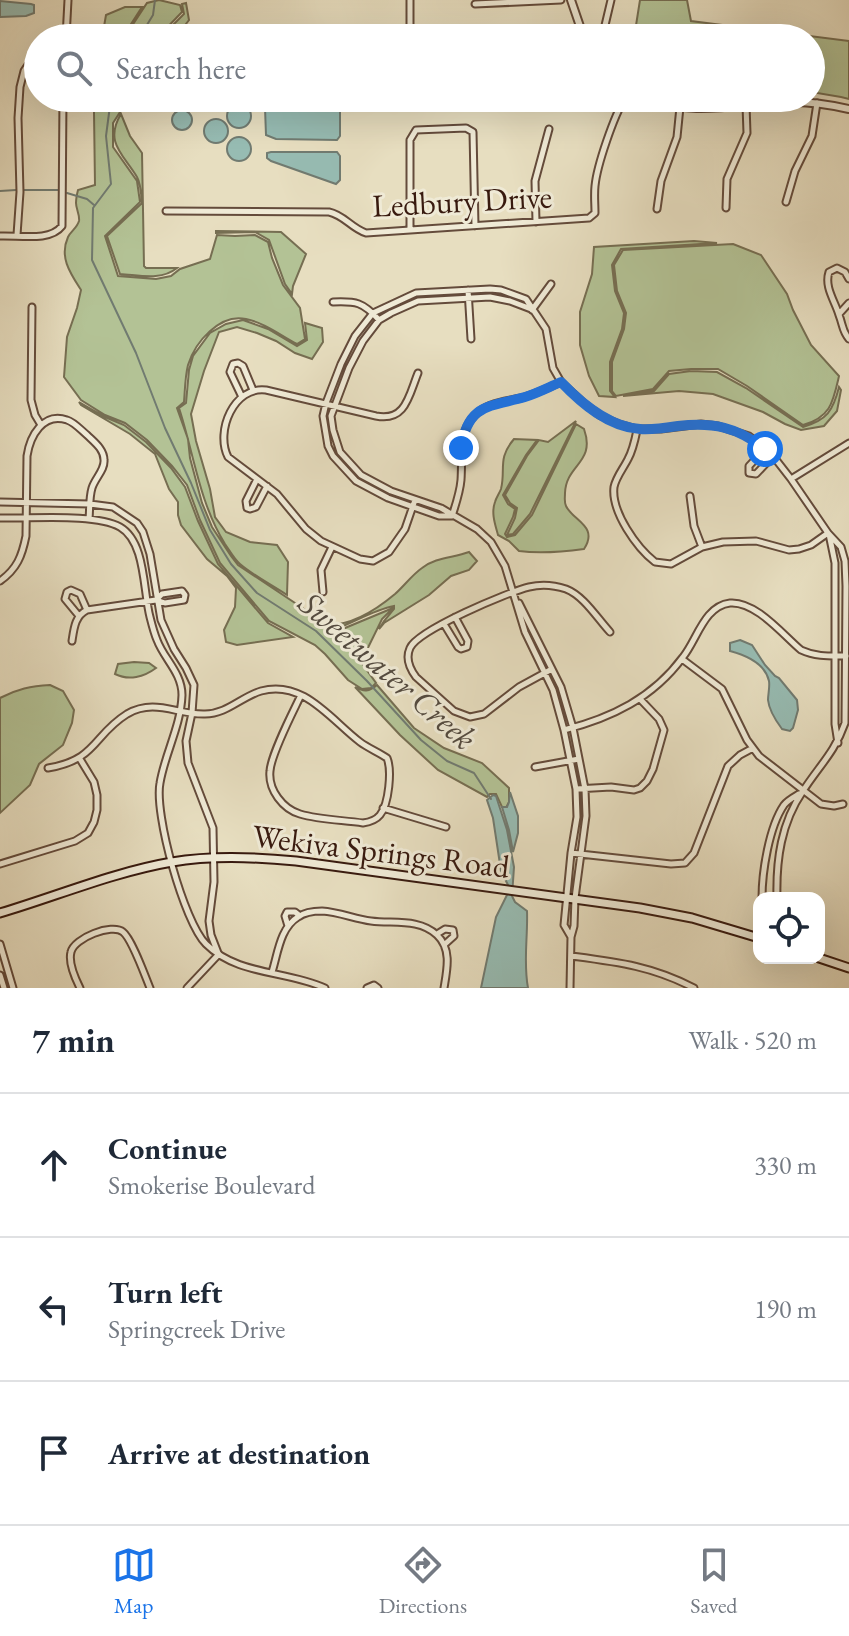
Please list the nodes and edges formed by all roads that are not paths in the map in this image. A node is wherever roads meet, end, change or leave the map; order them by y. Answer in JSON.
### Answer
{"nodes":[{"id":1,"x":68,"y":0,"type":"edge"},
{"id":2,"x":410,"y":0,"type":"edge"},
{"id":3,"x":561,"y":0,"type":"edge"},
{"id":4,"x":571,"y":0,"type":"edge"},
{"id":5,"x":611,"y":0,"type":"edge"},
{"id":6,"x":475,"y":4,"type":"dead end"},
{"id":7,"x":67,"y":24,"type":"edge"},
{"id":8,"x":410,"y":24,"type":"edge"},
{"id":9,"x":579,"y":24,"type":"edge"},
{"id":10,"x":605,"y":24,"type":"edge"},
{"id":11,"x":24,"y":71,"type":"edge"},
{"id":12,"x":825,"y":104,"type":"edge"},
{"id":13,"x":849,"y":109,"type":"edge"},
{"id":14,"x":63,"y":112,"type":"edge"},
{"id":15,"x":618,"y":112,"type":"edge"},
{"id":16,"x":680,"y":112,"type":"edge"},
{"id":17,"x":746,"y":112,"type":"edge"},
{"id":18,"x":816,"y":112,"type":"edge"},
{"id":19,"x":549,"y":129,"type":"dead end"},
{"id":20,"x":786,"y":202,"type":"dead end"},
{"id":21,"x":726,"y":208,"type":"dead end"},
{"id":22,"x":657,"y":209,"type":"dead end"},
{"id":23,"x":166,"y":211,"type":"dead end"},
{"id":24,"x":536,"y":222,"type":"junction"},
{"id":25,"x":475,"y":226,"type":"junction"},
{"id":26,"x":410,"y":230,"type":"junction"},
{"id":27,"x":17,"y":235,"type":"junction"},
{"id":28,"x":0,"y":236,"type":"edge"},
{"id":29,"x":849,"y":279,"type":"edge"},
{"id":30,"x":551,"y":284,"type":"dead end"},
{"id":31,"x":468,"y":290,"type":"junction"},
{"id":32,"x":469,"y":299,"type":"junction"},
{"id":33,"x":333,"y":302,"type":"dead end"},
{"id":34,"x":849,"y":303,"type":"edge"},
{"id":35,"x":32,"y":307,"type":"dead end"},
{"id":36,"x":532,"y":310,"type":"junction"},
{"id":37,"x":373,"y":313,"type":"junction"},
{"id":38,"x":839,"y":314,"type":"junction"},
{"id":39,"x":379,"y":320,"type":"junction"},
{"id":40,"x":471,"y":339,"type":"dead end"},
{"id":41,"x":849,"y":339,"type":"edge"},
{"id":42,"x":418,"y":373,"type":"dead end"},
{"id":43,"x":561,"y":382,"type":"junction"},
{"id":44,"x":253,"y":390,"type":"junction"},
{"id":45,"x":241,"y":396,"type":"junction"},
{"id":46,"x":326,"y":403,"type":"junction"},
{"id":47,"x":335,"y":405,"type":"junction"},
{"id":48,"x":41,"y":425,"type":"junction"},
{"id":49,"x":637,"y":429,"type":"junction"},
{"id":50,"x":849,"y":443,"type":"edge"},
{"id":51,"x":765,"y":449,"type":"junction"},
{"id":52,"x":773,"y":456,"type":"junction"},
{"id":53,"x":361,"y":475,"type":"junction"},
{"id":54,"x":257,"y":479,"type":"junction"},
{"id":55,"x":791,"y":479,"type":"junction"},
{"id":56,"x":356,"y":481,"type":"junction"},
{"id":57,"x":267,"y":486,"type":"junction"},
{"id":58,"x":690,"y":496,"type":"dead end"},
{"id":59,"x":415,"y":500,"type":"junction"},
{"id":60,"x":0,"y":502,"type":"edge"},
{"id":61,"x":26,"y":503,"type":"junction"},
{"id":62,"x":90,"y":504,"type":"junction"},
{"id":63,"x":413,"y":507,"type":"junction"},
{"id":64,"x":452,"y":516,"type":"junction"},
{"id":65,"x":0,"y":518,"type":"edge"},
{"id":66,"x":26,"y":519,"type":"junction"},
{"id":67,"x":89,"y":519,"type":"junction"},
{"id":68,"x":828,"y":533,"type":"junction"},
{"id":69,"x":332,"y":547,"type":"junction"},
{"id":70,"x":702,"y":547,"type":"junction"},
{"id":71,"x":0,"y":581,"type":"edge"},
{"id":72,"x":846,"y":586,"type":"junction"},
{"id":73,"x":835,"y":587,"type":"junction"},
{"id":74,"x":514,"y":591,"type":"junction"},
{"id":75,"x":323,"y":592,"type":"dead end"},
{"id":76,"x":156,"y":600,"type":"junction"},
{"id":77,"x":146,"y":601,"type":"junction"},
{"id":78,"x":87,"y":610,"type":"junction"},
{"id":79,"x":79,"y":616,"type":"junction"},
{"id":80,"x":455,"y":617,"type":"junction"},
{"id":81,"x":444,"y":624,"type":"junction"},
{"id":82,"x":610,"y":632,"type":"dead end"},
{"id":83,"x":72,"y":641,"type":"dead end"},
{"id":84,"x":836,"y":656,"type":"junction"},
{"id":85,"x":847,"y":656,"type":"junction"},
{"id":86,"x":682,"y":659,"type":"junction"},
{"id":87,"x":552,"y":669,"type":"junction"},
{"id":88,"x":544,"y":673,"type":"junction"},
{"id":89,"x":301,"y":695,"type":"junction"},
{"id":90,"x":640,"y":699,"type":"junction"},
{"id":91,"x":181,"y":711,"type":"junction"},
{"id":92,"x":192,"y":713,"type":"junction"},
{"id":93,"x":573,"y":728,"type":"junction"},
{"id":94,"x":564,"y":730,"type":"junction"},
{"id":95,"x":838,"y":743,"type":"junction"},
{"id":96,"x":753,"y":748,"type":"junction"},
{"id":97,"x":80,"y":759,"type":"junction"},
{"id":98,"x":579,"y":759,"type":"junction"},
{"id":99,"x":570,"y":760,"type":"junction"},
{"id":100,"x":535,"y":767,"type":"dead end"},
{"id":101,"x":48,"y":768,"type":"dead end"},
{"id":102,"x":576,"y":789,"type":"junction"},
{"id":103,"x":585,"y":789,"type":"junction"},
{"id":104,"x":801,"y":789,"type":"junction"},
{"id":105,"x":843,"y":804,"type":"dead end"},
{"id":106,"x":383,"y":808,"type":"junction"},
{"id":107,"x":446,"y":827,"type":"dead end"},
{"id":108,"x":772,"y":836,"type":"junction"},
{"id":109,"x":782,"y":838,"type":"junction"},
{"id":110,"x":571,"y":853,"type":"junction"},
{"id":111,"x":581,"y":854,"type":"junction"},
{"id":112,"x":214,"y":858,"type":"junction"},
{"id":113,"x":171,"y":862,"type":"junction"},
{"id":114,"x":0,"y":864,"type":"edge"},
{"id":115,"x":762,"y":892,"type":"edge"},
{"id":116,"x":778,"y":892,"type":"edge"},
{"id":117,"x":571,"y":898,"type":"junction"},
{"id":118,"x":0,"y":913,"type":"edge"},
{"id":119,"x":300,"y":916,"type":"junction"},
{"id":120,"x":288,"y":926,"type":"junction"},
{"id":121,"x":437,"y":934,"type":"junction"},
{"id":122,"x":753,"y":936,"type":"edge"},
{"id":123,"x":0,"y":944,"type":"edge"},
{"id":124,"x":444,"y":945,"type":"junction"},
{"id":125,"x":219,"y":954,"type":"junction"},
{"id":126,"x":571,"y":956,"type":"junction"},
{"id":127,"x":825,"y":960,"type":"edge"},
{"id":128,"x":2,"y":962,"type":"edge"},
{"id":129,"x":849,"y":968,"type":"edge"},
{"id":130,"x":272,"y":972,"type":"junction"},
{"id":131,"x":0,"y":975,"type":"edge"},
{"id":132,"x":4,"y":988,"type":"edge"},
{"id":133,"x":13,"y":988,"type":"edge"},
{"id":134,"x":80,"y":988,"type":"edge"},
{"id":135,"x":150,"y":988,"type":"edge"},
{"id":136,"x":187,"y":988,"type":"edge"},
{"id":137,"x":325,"y":988,"type":"edge"},
{"id":138,"x":367,"y":988,"type":"edge"},
{"id":139,"x":378,"y":988,"type":"edge"},
{"id":140,"x":444,"y":988,"type":"edge"},
{"id":141,"x":570,"y":988,"type":"edge"},
{"id":142,"x":694,"y":988,"type":"edge"}],
"edges":[{"from":1,"to":7,"type":"street"},
{"from":2,"to":8,"type":"street"},
{"from":3,"to":6,"type":"street"},
{"from":4,"to":9,"type":"street"},
{"from":5,"to":10,"type":"street"},
{"from":11,"to":27,"type":"street"},
{"from":12,"to":13,"type":"street"},
{"from":14,"to":27,"type":"street"},
{"from":15,"to":24,"type":"street","name":"Ledbury Drive"},
{"from":16,"to":22,"type":"street"},
{"from":17,"to":21,"type":"street"},
{"from":18,"to":20,"type":"street"},
{"from":19,"to":24,"type":"street"},
{"from":23,"to":26,"type":"street","name":"Ledbury Drive"},
{"from":24,"to":25,"type":"street","name":"Ledbury Drive"},
{"from":25,"to":26,"type":"street","name":"Ledbury Drive"},
{"from":25,"to":26,"type":"street"},
{"from":27,"to":28,"type":"street"},
{"from":29,"to":38,"type":"street"},
{"from":30,"to":36,"type":"street"},
{"from":31,"to":32,"type":"street"},
{"from":31,"to":36,"type":"street"},
{"from":31,"to":37,"type":"street"},
{"from":32,"to":36,"type":"street"},
{"from":32,"to":39,"type":"street"},
{"from":32,"to":40,"type":"street"},
{"from":33,"to":37,"type":"street"},
{"from":34,"to":38,"type":"street"},
{"from":35,"to":48,"type":"street"},
{"from":36,"to":43,"type":"street"},
{"from":37,"to":39,"type":"street"},
{"from":37,"to":46,"type":"street"},
{"from":38,"to":41,"type":"street"},
{"from":39,"to":47,"type":"street"},
{"from":42,"to":47,"type":"street"},
{"from":43,"to":49,"type":"street"},
{"from":43,"to":64,"type":"street"},
{"from":44,"to":45,"type":"street"},
{"from":44,"to":45,"type":"street"},
{"from":44,"to":46,"type":"street"},
{"from":45,"to":54,"type":"street"},
{"from":46,"to":47,"type":"street"},
{"from":46,"to":56,"type":"street"},
{"from":47,"to":53,"type":"street"},
{"from":48,"to":61,"type":"street"},
{"from":48,"to":62,"type":"street"},
{"from":49,"to":51,"type":"street"},
{"from":49,"to":70,"type":"street"},
{"from":50,"to":55,"type":"street"},
{"from":51,"to":52,"type":"street"},
{"from":51,"to":52,"type":"street"},
{"from":52,"to":55,"type":"street"},
{"from":53,"to":56,"type":"street"},
{"from":53,"to":59,"type":"street"},
{"from":54,"to":57,"type":"street"},
{"from":54,"to":57,"type":"street"},
{"from":55,"to":68,"type":"street"},
{"from":56,"to":63,"type":"street"},
{"from":57,"to":69,"type":"street"},
{"from":58,"to":70,"type":"street"},
{"from":59,"to":63,"type":"street"},
{"from":59,"to":64,"type":"street"},
{"from":60,"to":61,"type":"street"},
{"from":61,"to":62,"type":"street"},
{"from":61,"to":66,"type":"street"},
{"from":62,"to":67,"type":"street"},
{"from":62,"to":76,"type":"street"},
{"from":63,"to":64,"type":"street"},
{"from":63,"to":69,"type":"street"},
{"from":64,"to":74,"type":"street"},
{"from":65,"to":66,"type":"street"},
{"from":66,"to":67,"type":"street"},
{"from":66,"to":71,"type":"street"},
{"from":67,"to":77,"type":"street"},
{"from":68,"to":70,"type":"street"},
{"from":68,"to":72,"type":"street"},
{"from":68,"to":73,"type":"street"},
{"from":69,"to":75,"type":"street"},
{"from":72,"to":73,"type":"street"},
{"from":72,"to":85,"type":"street"},
{"from":73,"to":84,"type":"street"},
{"from":74,"to":80,"type":"street"},
{"from":74,"to":82,"type":"street"},
{"from":74,"to":87,"type":"street"},
{"from":74,"to":88,"type":"street"},
{"from":76,"to":76,"type":"street"},
{"from":76,"to":77,"type":"street"},
{"from":76,"to":92,"type":"street"},
{"from":77,"to":78,"type":"street"},
{"from":77,"to":91,"type":"street"},
{"from":78,"to":79,"type":"street"},
{"from":78,"to":79,"type":"street"},
{"from":79,"to":83,"type":"street"},
{"from":80,"to":81,"type":"street"},
{"from":80,"to":81,"type":"street"},
{"from":81,"to":88,"type":"street"},
{"from":84,"to":85,"type":"street"},
{"from":84,"to":86,"type":"street"},
{"from":84,"to":95,"type":"street"},
{"from":85,"to":95,"type":"street"},
{"from":86,"to":90,"type":"street"},
{"from":86,"to":96,"type":"street"},
{"from":87,"to":88,"type":"street"},
{"from":87,"to":93,"type":"street"},
{"from":88,"to":94,"type":"street"},
{"from":89,"to":92,"type":"street"},
{"from":89,"to":106,"type":"street"},
{"from":89,"to":106,"type":"street"},
{"from":90,"to":93,"type":"street"},
{"from":90,"to":103,"type":"street"},
{"from":91,"to":92,"type":"street"},
{"from":91,"to":97,"type":"street"},
{"from":91,"to":113,"type":"street"},
{"from":92,"to":112,"type":"street"},
{"from":93,"to":94,"type":"street"},
{"from":93,"to":98,"type":"street"},
{"from":94,"to":99,"type":"street"},
{"from":95,"to":104,"type":"street"},
{"from":96,"to":104,"type":"street"},
{"from":96,"to":111,"type":"street"},
{"from":97,"to":101,"type":"street"},
{"from":97,"to":114,"type":"street"},
{"from":98,"to":99,"type":"street"},
{"from":98,"to":103,"type":"street"},
{"from":99,"to":100,"type":"street"},
{"from":99,"to":102,"type":"street"},
{"from":102,"to":103,"type":"street"},
{"from":102,"to":110,"type":"street"},
{"from":103,"to":111,"type":"street"},
{"from":104,"to":105,"type":"street"},
{"from":104,"to":108,"type":"street"},
{"from":104,"to":109,"type":"street"},
{"from":106,"to":107,"type":"street"},
{"from":108,"to":109,"type":"street"},
{"from":108,"to":115,"type":"street"},
{"from":109,"to":116,"type":"street"},
{"from":110,"to":111,"type":"street"},
{"from":110,"to":117,"type":"street"},
{"from":111,"to":117,"type":"street"},
{"from":112,"to":113,"type":"main road","name":"Wekiva Springs Road"},
{"from":112,"to":117,"type":"main road","name":"Wekiva Springs Road"},
{"from":112,"to":125,"type":"street"},
{"from":113,"to":118,"type":"main road","name":"Wekiva Springs Road"},
{"from":113,"to":125,"type":"street"},
{"from":117,"to":122,"type":"main road","name":"Wekiva Springs Road"},
{"from":117,"to":126,"type":"street"},
{"from":119,"to":120,"type":"street"},
{"from":119,"to":120,"type":"street"},
{"from":119,"to":121,"type":"street"},
{"from":120,"to":130,"type":"street"},
{"from":121,"to":124,"type":"street"},
{"from":121,"to":124,"type":"street"},
{"from":123,"to":128,"type":"street"},
{"from":124,"to":140,"type":"street"},
{"from":125,"to":130,"type":"street"},
{"from":125,"to":136,"type":"street"},
{"from":126,"to":141,"type":"street"},
{"from":126,"to":142,"type":"street"},
{"from":127,"to":129,"type":"main road"},
{"from":128,"to":133,"type":"street"},
{"from":130,"to":137,"type":"street"},
{"from":131,"to":132,"type":"street"},
{"from":134,"to":135,"type":"street"},
{"from":138,"to":139,"type":"street"}]}
